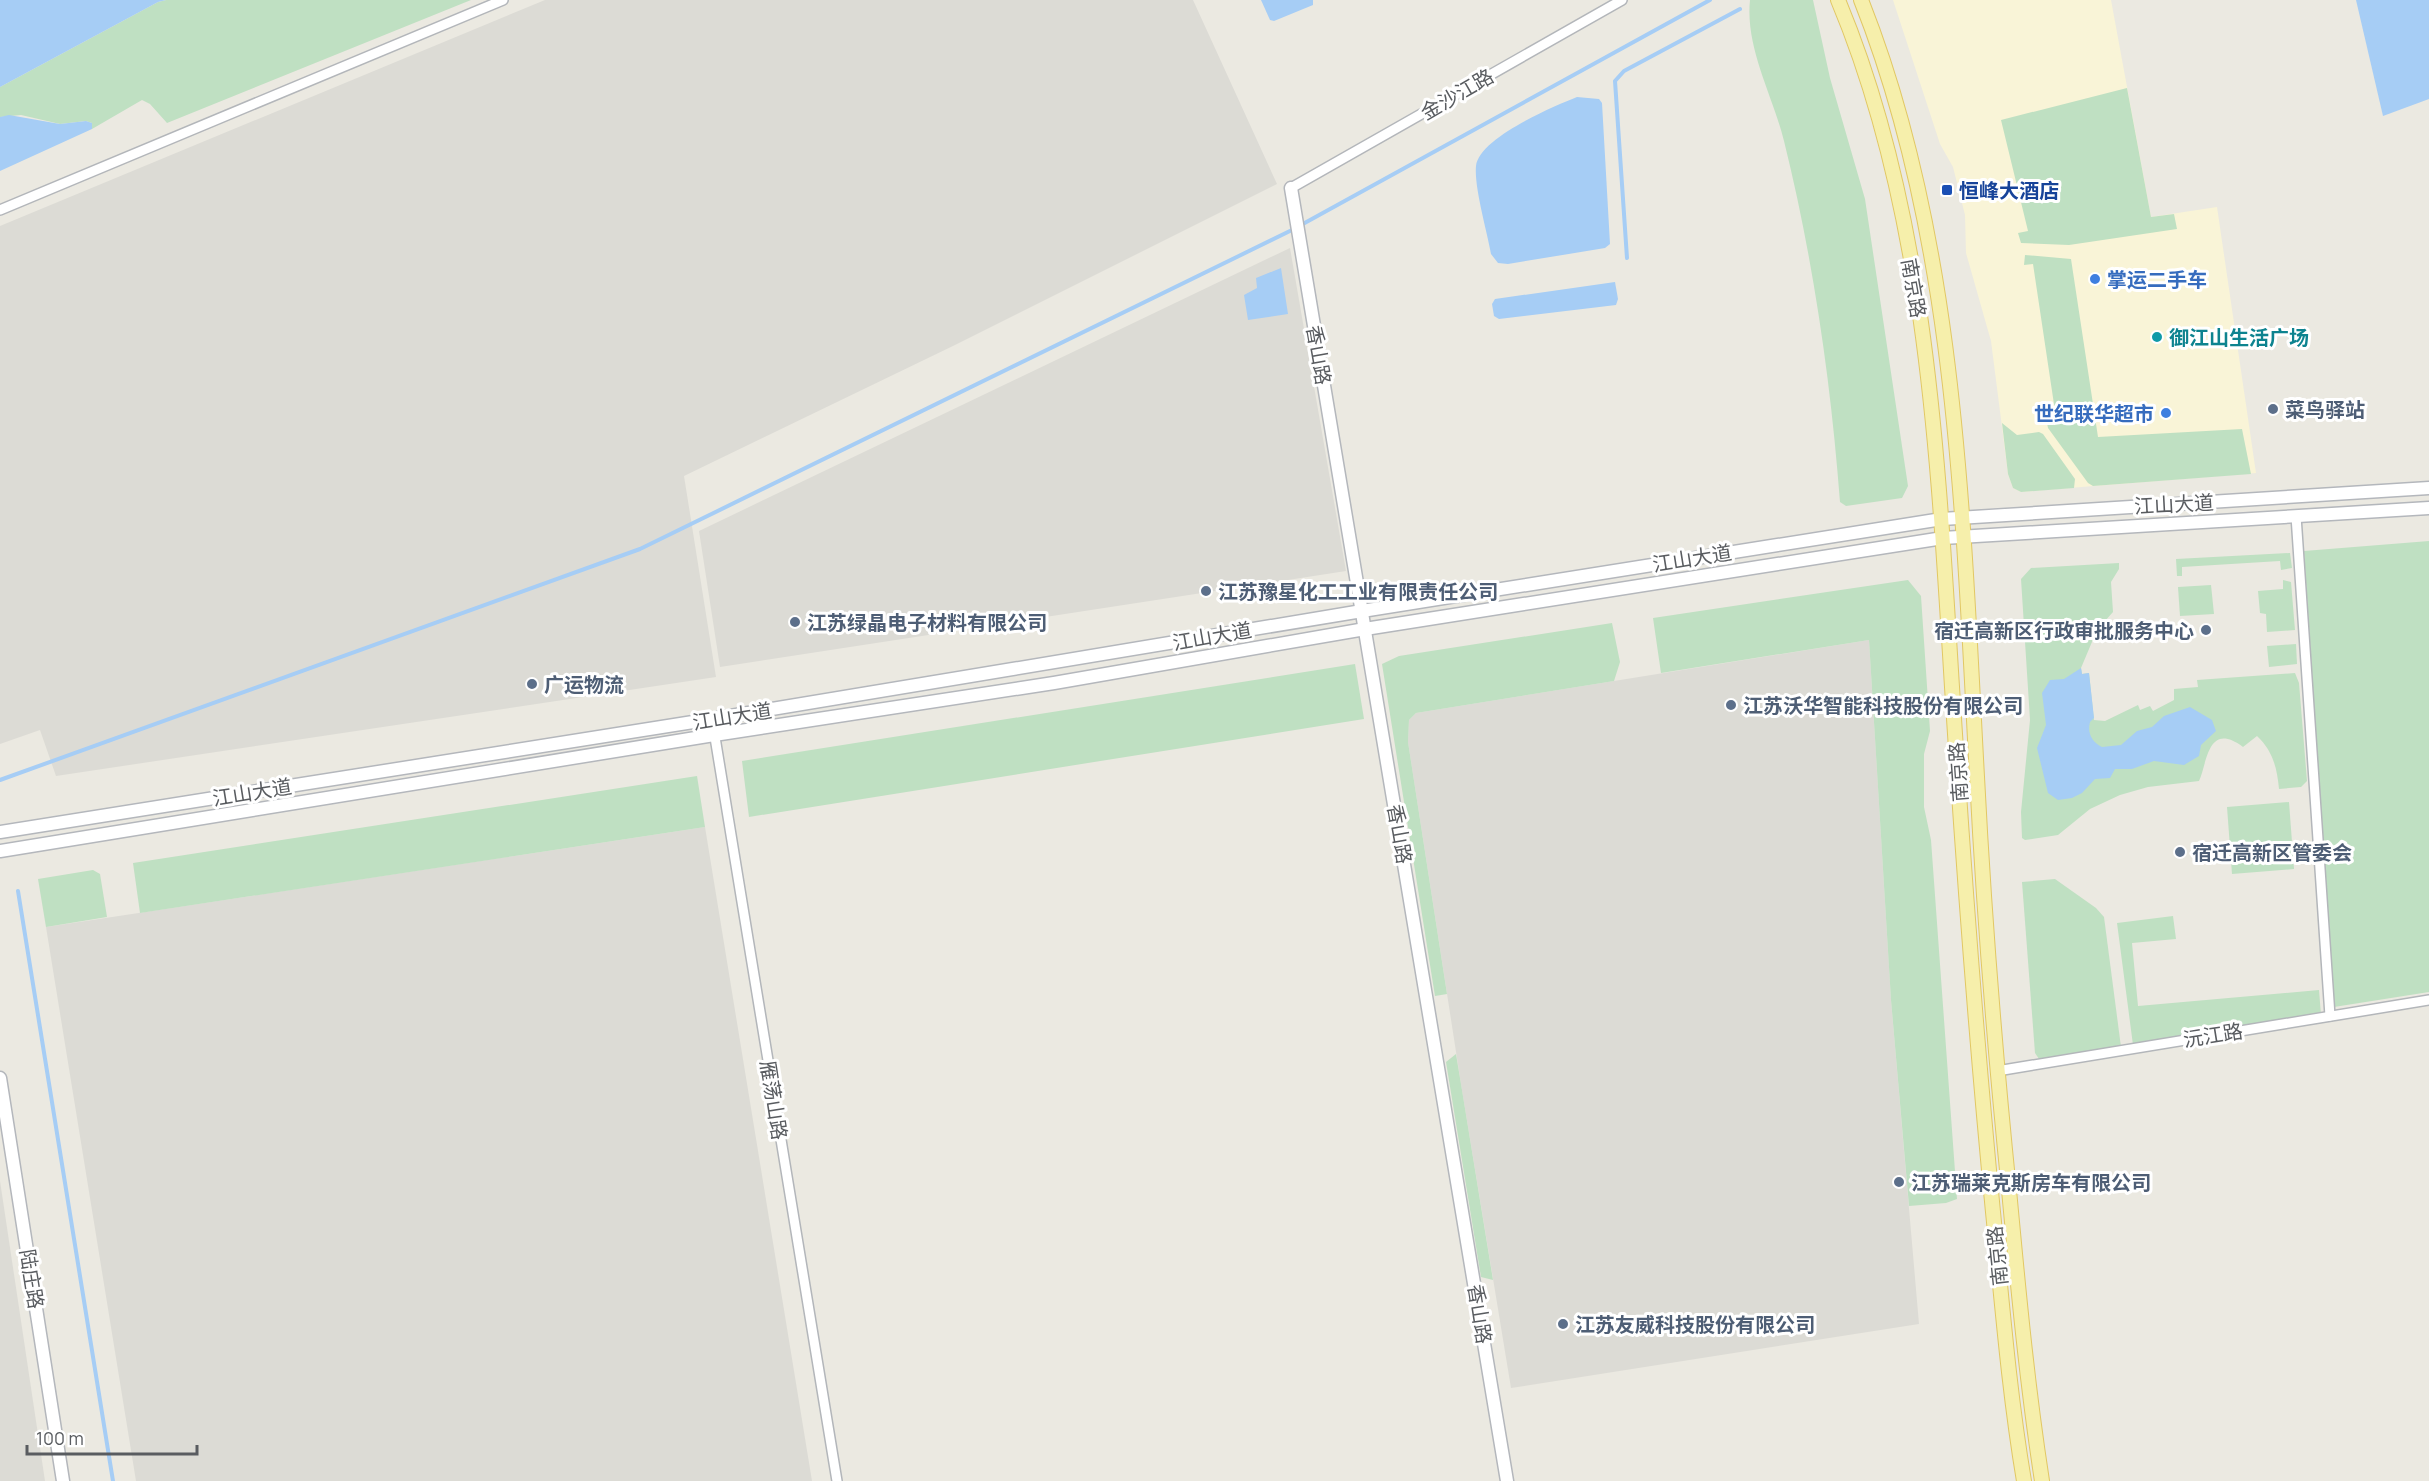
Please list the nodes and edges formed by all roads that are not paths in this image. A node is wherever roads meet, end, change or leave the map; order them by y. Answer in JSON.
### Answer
{"nodes":[{"id":1,"x":503,"y":0,"type":"edge"},
{"id":2,"x":1622,"y":0,"type":"edge"},
{"id":3,"x":1838,"y":0,"type":"edge"},
{"id":4,"x":1861,"y":0,"type":"edge"},
{"id":5,"x":1291,"y":188,"type":"joint"},
{"id":6,"x":0,"y":210,"type":"edge"},
{"id":7,"x":2429,"y":488,"type":"edge"},
{"id":8,"x":2429,"y":508,"type":"edge"},
{"id":9,"x":2296,"y":516,"type":"junction"},
{"id":10,"x":1962,"y":517,"type":"junction"},
{"id":11,"x":1942,"y":519,"type":"junction"},
{"id":12,"x":1964,"y":537,"type":"junction"},
{"id":13,"x":1942,"y":538,"type":"junction"},
{"id":14,"x":1362,"y":610,"type":"junction"},
{"id":15,"x":1365,"y":628,"type":"junction"},
{"id":16,"x":712,"y":719,"type":"junction"},
{"id":17,"x":714,"y":735,"type":"junction"},
{"id":18,"x":0,"y":832,"type":"edge"},
{"id":19,"x":0,"y":851,"type":"edge"},
{"id":20,"x":2429,"y":1000,"type":"edge"},
{"id":21,"x":2330,"y":1016,"type":"junction"},
{"id":22,"x":1997,"y":1071,"type":"junction"},
{"id":23,"x":0,"y":1078,"type":"edge"},
{"id":24,"x":63,"y":1481,"type":"edge"},
{"id":25,"x":837,"y":1481,"type":"edge"},
{"id":26,"x":1507,"y":1481,"type":"edge"},
{"id":27,"x":2024,"y":1481,"type":"edge"},
{"id":28,"x":2042,"y":1481,"type":"edge"}],
"edges":[{"from":1,"to":6,"type":"street"},
{"from":2,"to":5,"type":"street","name":"金沙江路"},
{"from":3,"to":11,"type":"main road","name":"南京路"},
{"from":4,"to":10,"type":"main road","name":"南京路"},
{"from":5,"to":14,"type":"street","name":"香山路"},
{"from":7,"to":10,"type":"street","name":"江山大道"},
{"from":8,"to":9,"type":"street","name":"江山大道"},
{"from":9,"to":12,"type":"street","name":"江山大道"},
{"from":9,"to":21,"type":"street"},
{"from":10,"to":11,"type":"street","name":"江山大道"},
{"from":10,"to":12,"type":"main road","name":"南京路"},
{"from":11,"to":13,"type":"main road","name":"南京路"},
{"from":11,"to":14,"type":"street","name":"江山大道"},
{"from":12,"to":13,"type":"street","name":"江山大道"},
{"from":12,"to":22,"type":"main road","name":"南京路"},
{"from":13,"to":15,"type":"street","name":"江山大道"},
{"from":13,"to":27,"type":"main road","name":"南京路"},
{"from":14,"to":15,"type":"street","name":"香山路"},
{"from":14,"to":16,"type":"street","name":"江山大道"},
{"from":15,"to":17,"type":"street","name":"江山大道"},
{"from":15,"to":26,"type":"street","name":"香山路"},
{"from":16,"to":17,"type":"street","name":"雁荡山路"},
{"from":16,"to":18,"type":"street","name":"江山大道"},
{"from":17,"to":19,"type":"street","name":"江山大道"},
{"from":17,"to":25,"type":"street","name":"雁荡山路"},
{"from":20,"to":21,"type":"street","name":"沅江路"},
{"from":21,"to":22,"type":"street","name":"沅江路"},
{"from":22,"to":28,"type":"main road","name":"南京路"},
{"from":23,"to":24,"type":"street","name":"陆庄路"}]}
